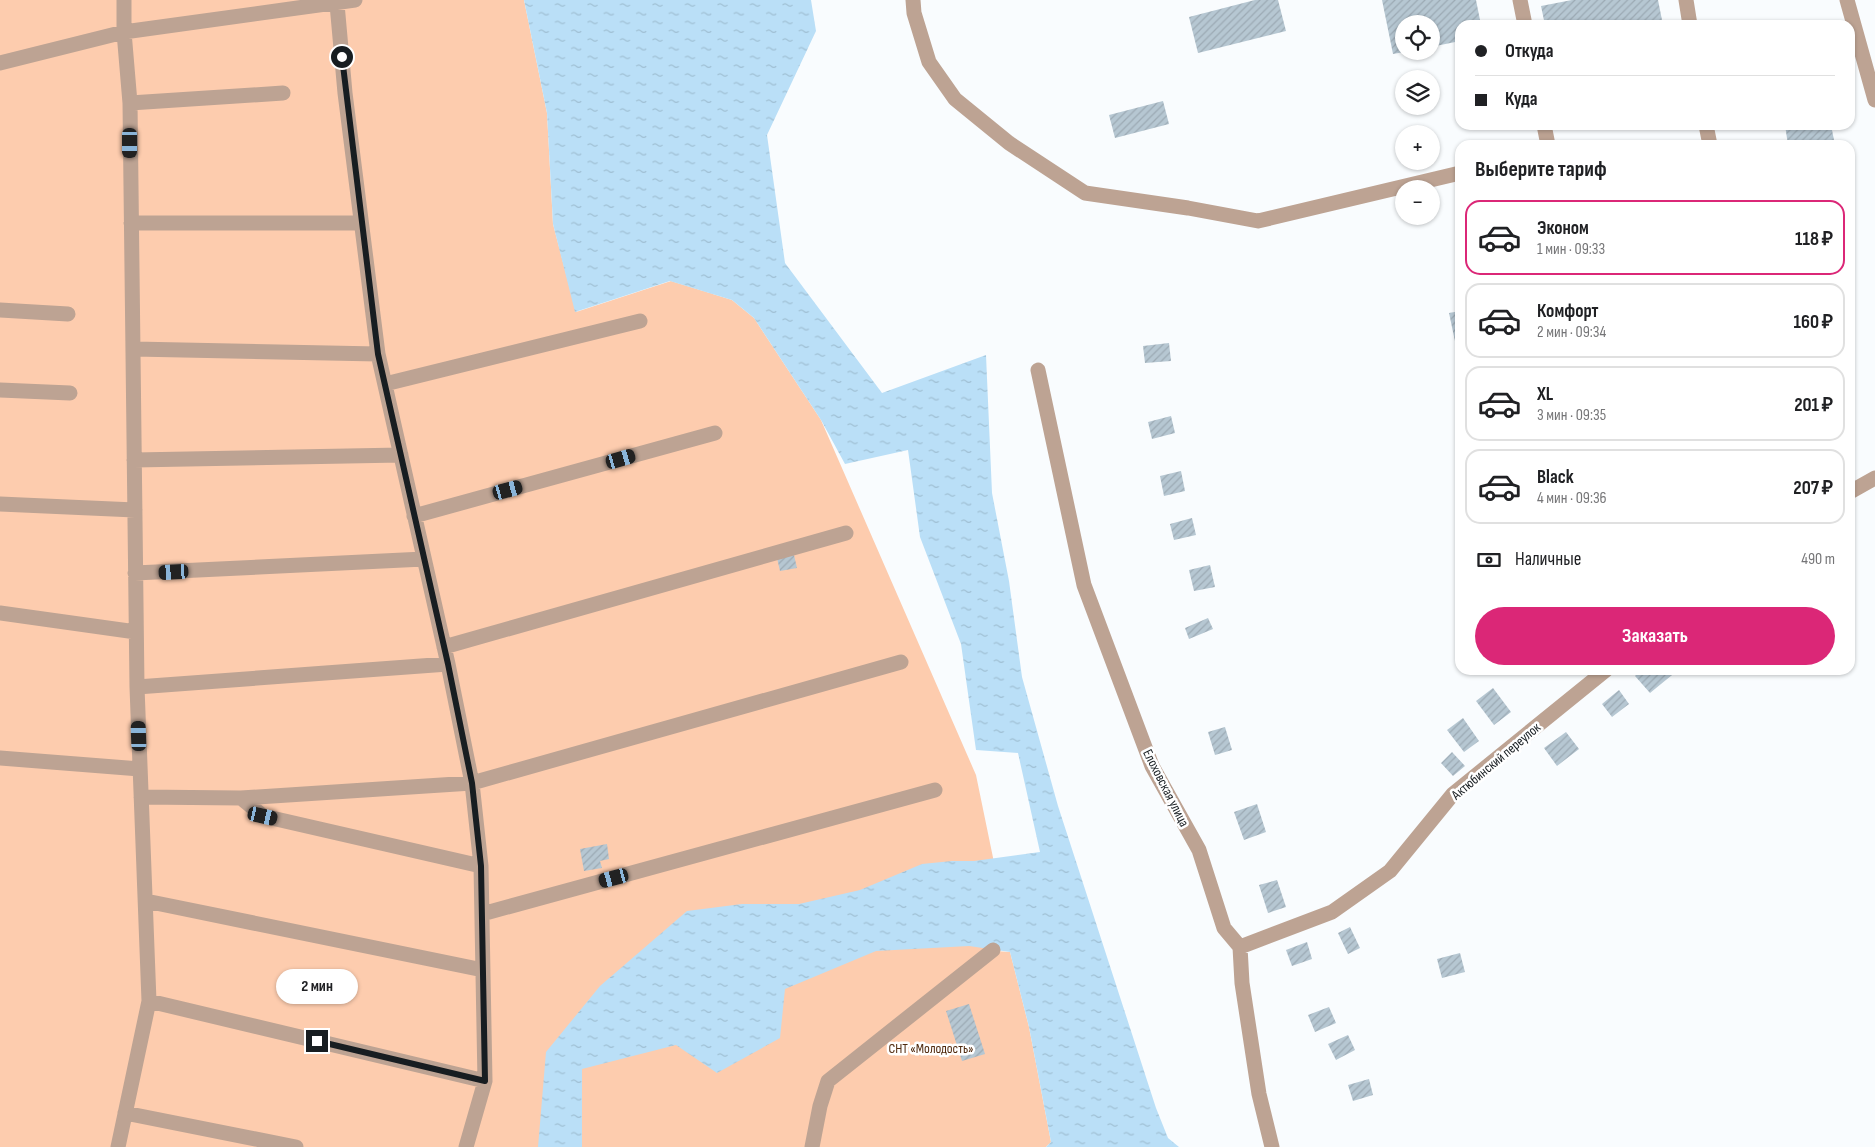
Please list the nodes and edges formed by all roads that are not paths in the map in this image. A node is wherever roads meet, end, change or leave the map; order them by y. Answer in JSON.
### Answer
{"nodes":[{"id":1,"x":124,"y":0,"type":"edge"},
{"id":2,"x":355,"y":0,"type":"edge"},
{"id":3,"x":913,"y":0,"type":"edge"},
{"id":4,"x":1520,"y":0,"type":"edge"},
{"id":5,"x":1686,"y":0,"type":"edge"},
{"id":6,"x":1847,"y":0,"type":"edge"},
{"id":7,"x":337,"y":4,"type":"junction"},
{"id":8,"x":1524,"y":20,"type":"edge"},
{"id":9,"x":1689,"y":20,"type":"edge"},
{"id":10,"x":1853,"y":20,"type":"edge"},
{"id":11,"x":1855,"y":29,"type":"edge"},
{"id":12,"x":124,"y":32,"type":"junction"},
{"id":13,"x":0,"y":63,"type":"edge"},
{"id":14,"x":283,"y":93,"type":"dead end"},
{"id":15,"x":1875,"y":100,"type":"edge"},
{"id":16,"x":130,"y":103,"type":"junction"},
{"id":17,"x":1455,"y":173,"type":"edge"},
{"id":18,"x":131,"y":223,"type":"junction"},
{"id":19,"x":361,"y":223,"type":"junction"},
{"id":20,"x":0,"y":310,"type":"edge"},
{"id":21,"x":68,"y":314,"type":"dead end"},
{"id":22,"x":640,"y":321,"type":"dead end"},
{"id":23,"x":134,"y":350,"type":"junction"},
{"id":24,"x":378,"y":354,"type":"junction"},
{"id":25,"x":1038,"y":370,"type":"dead end"},
{"id":26,"x":385,"y":384,"type":"junction"},
{"id":27,"x":0,"y":390,"type":"edge"},
{"id":28,"x":70,"y":393,"type":"dead end"},
{"id":29,"x":715,"y":433,"type":"dead end"},
{"id":30,"x":401,"y":455,"type":"junction"},
{"id":31,"x":134,"y":460,"type":"junction"},
{"id":32,"x":1875,"y":478,"type":"edge"},
{"id":33,"x":1855,"y":489,"type":"edge"},
{"id":34,"x":0,"y":504,"type":"edge"},
{"id":35,"x":135,"y":510,"type":"junction"},
{"id":36,"x":414,"y":516,"type":"junction"},
{"id":37,"x":846,"y":533,"type":"dead end"},
{"id":38,"x":424,"y":559,"type":"junction"},
{"id":39,"x":135,"y":574,"type":"junction"},
{"id":40,"x":0,"y":613,"type":"edge"},
{"id":41,"x":136,"y":632,"type":"junction"},
{"id":42,"x":444,"y":646,"type":"junction"},
{"id":43,"x":901,"y":662,"type":"dead end"},
{"id":44,"x":448,"y":664,"type":"junction"},
{"id":45,"x":1600,"y":675,"type":"edge"},
{"id":46,"x":137,"y":686,"type":"junction"},
{"id":47,"x":0,"y":758,"type":"edge"},
{"id":48,"x":140,"y":769,"type":"junction"},
{"id":49,"x":472,"y":783,"type":"junction"},
{"id":50,"x":935,"y":790,"type":"dead end"},
{"id":51,"x":141,"y":797,"type":"junction"},
{"id":52,"x":241,"y":798,"type":"junction"},
{"id":53,"x":481,"y":866,"type":"junction"},
{"id":54,"x":146,"y":901,"type":"junction"},
{"id":55,"x":482,"y":914,"type":"junction"},
{"id":56,"x":1240,"y":948,"type":"junction"},
{"id":57,"x":993,"y":950,"type":"dead end"},
{"id":58,"x":483,"y":970,"type":"junction"},
{"id":59,"x":149,"y":1001,"type":"junction"},
{"id":60,"x":485,"y":1081,"type":"junction"},
{"id":61,"x":125,"y":1113,"type":"junction"},
{"id":62,"x":118,"y":1147,"type":"edge"},
{"id":63,"x":296,"y":1147,"type":"edge"},
{"id":64,"x":466,"y":1147,"type":"edge"},
{"id":65,"x":812,"y":1147,"type":"edge"},
{"id":66,"x":1272,"y":1147,"type":"edge"}],
"edges":[{"from":1,"to":12,"type":"street"},
{"from":2,"to":7,"type":"street"},
{"from":3,"to":17,"type":"street"},
{"from":4,"to":8,"type":"street"},
{"from":5,"to":9,"type":"street"},
{"from":6,"to":10,"type":"street"},
{"from":7,"to":12,"type":"street"},
{"from":7,"to":19,"type":"street"},
{"from":11,"to":15,"type":"street"},
{"from":12,"to":13,"type":"street"},
{"from":12,"to":16,"type":"street"},
{"from":14,"to":16,"type":"street"},
{"from":16,"to":18,"type":"street"},
{"from":18,"to":19,"type":"street"},
{"from":18,"to":23,"type":"street"},
{"from":19,"to":24,"type":"street"},
{"from":20,"to":21,"type":"street"},
{"from":22,"to":26,"type":"street"},
{"from":23,"to":24,"type":"street"},
{"from":23,"to":31,"type":"street"},
{"from":24,"to":26,"type":"street"},
{"from":25,"to":56,"type":"street","name":"Елоховская улица"},
{"from":26,"to":30,"type":"street"},
{"from":27,"to":28,"type":"street"},
{"from":29,"to":36,"type":"street"},
{"from":30,"to":31,"type":"street"},
{"from":30,"to":36,"type":"street"},
{"from":31,"to":35,"type":"street"},
{"from":32,"to":33,"type":"street"},
{"from":34,"to":35,"type":"street"},
{"from":35,"to":39,"type":"street"},
{"from":36,"to":38,"type":"street"},
{"from":37,"to":42,"type":"street"},
{"from":38,"to":39,"type":"street"},
{"from":38,"to":42,"type":"street"},
{"from":39,"to":41,"type":"street"},
{"from":40,"to":41,"type":"street"},
{"from":41,"to":46,"type":"street"},
{"from":42,"to":44,"type":"street"},
{"from":43,"to":49,"type":"street"},
{"from":44,"to":46,"type":"street"},
{"from":44,"to":49,"type":"street"},
{"from":45,"to":56,"type":"street","name":"Актюбинский переулок"},
{"from":46,"to":48,"type":"street"},
{"from":47,"to":48,"type":"street"},
{"from":48,"to":51,"type":"street"},
{"from":49,"to":52,"type":"street"},
{"from":49,"to":53,"type":"street"},
{"from":50,"to":55,"type":"street"},
{"from":51,"to":52,"type":"street"},
{"from":51,"to":54,"type":"street"},
{"from":52,"to":53,"type":"street"},
{"from":53,"to":55,"type":"street"},
{"from":54,"to":58,"type":"street"},
{"from":54,"to":59,"type":"street"},
{"from":55,"to":58,"type":"street"},
{"from":56,"to":66,"type":"street"},
{"from":57,"to":65,"type":"street"},
{"from":58,"to":60,"type":"street"},
{"from":59,"to":60,"type":"street"},
{"from":59,"to":61,"type":"street"},
{"from":60,"to":64,"type":"street"},
{"from":61,"to":62,"type":"street"},
{"from":61,"to":63,"type":"street"}]}
